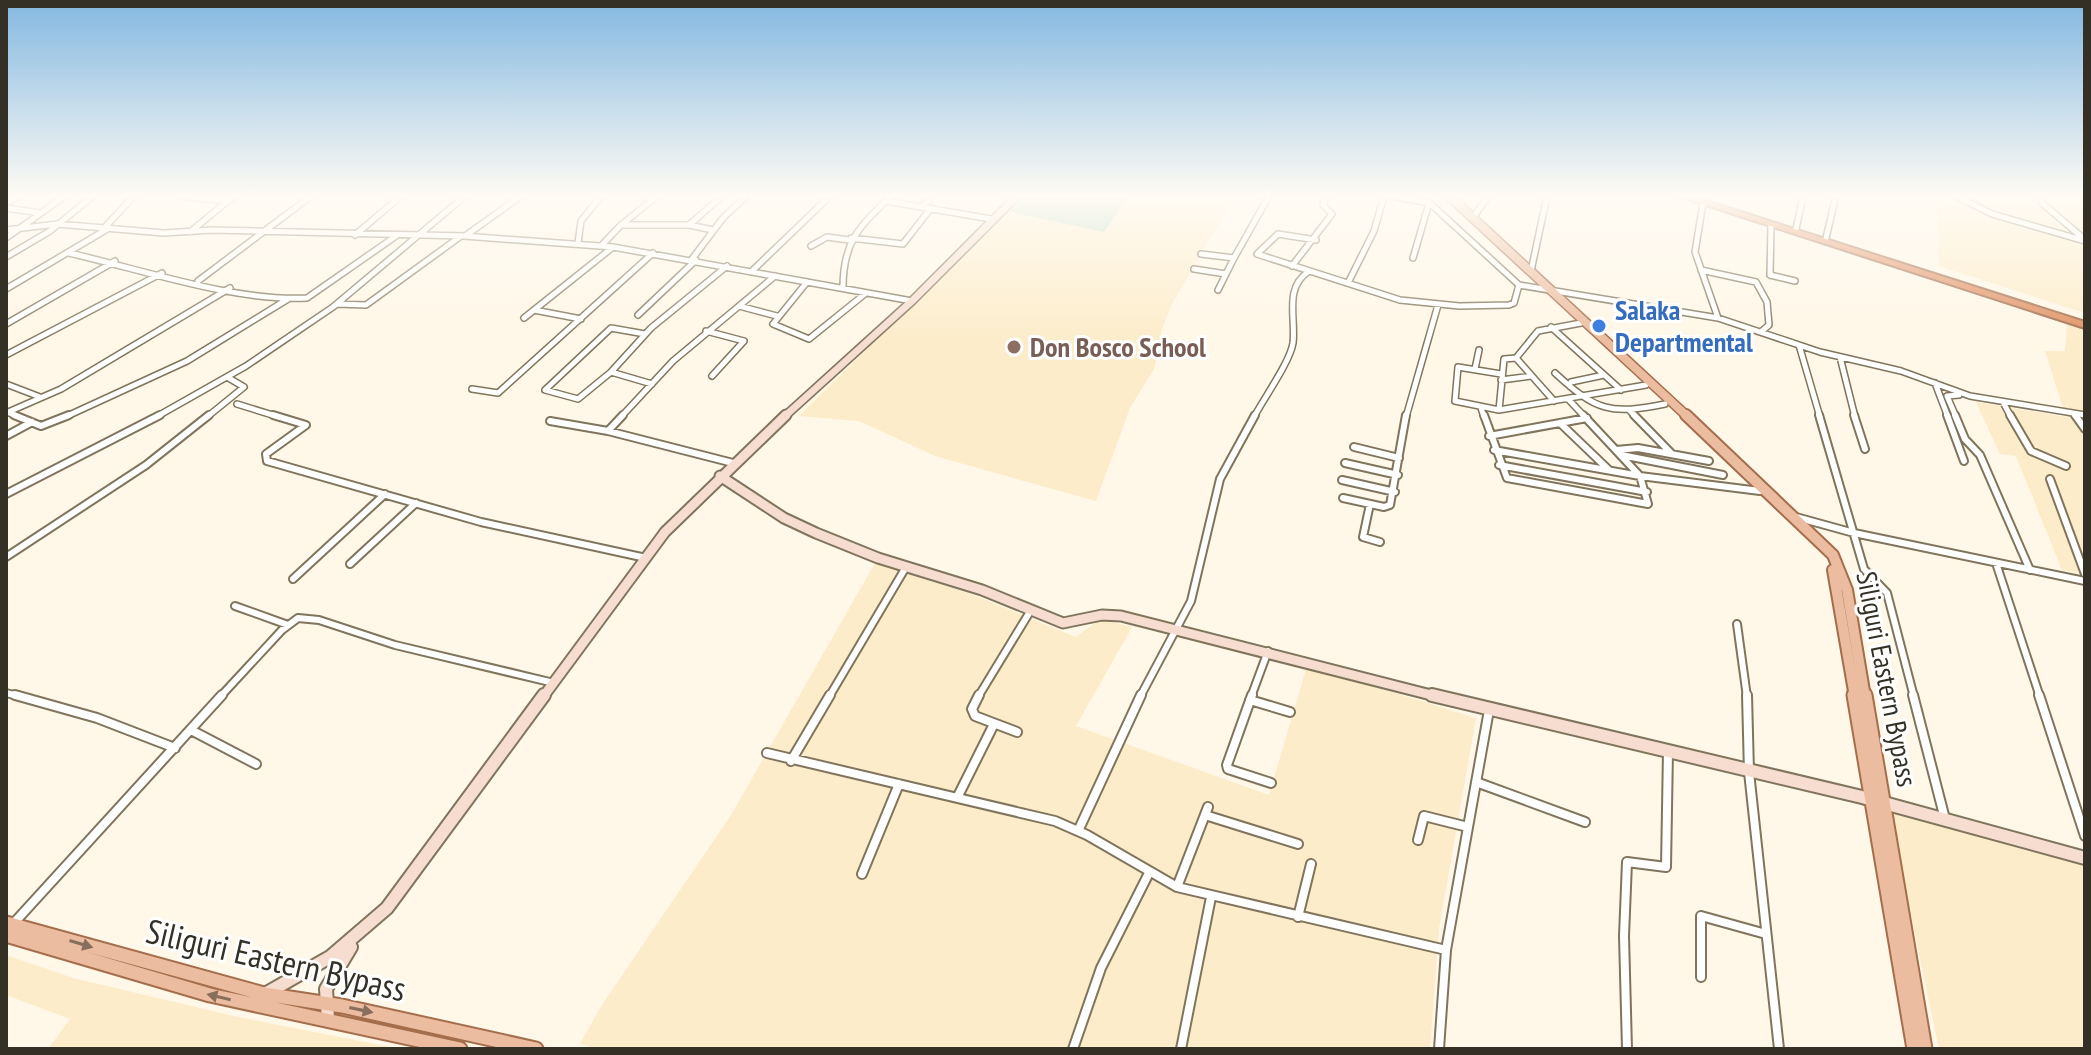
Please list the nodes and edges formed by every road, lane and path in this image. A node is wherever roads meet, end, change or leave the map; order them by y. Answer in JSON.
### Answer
{"nodes":[{"id":1,"x":24,"y":245,"type":"edge"},
{"id":2,"x":81,"y":245,"type":"edge"},
{"id":3,"x":248,"y":245,"type":"edge"},
{"id":4,"x":382,"y":245,"type":"edge"},
{"id":5,"x":406,"y":245,"type":"edge"},
{"id":6,"x":449,"y":245,"type":"edge"},
{"id":7,"x":595,"y":245,"type":"edge"},
{"id":8,"x":703,"y":245,"type":"edge"},
{"id":9,"x":779,"y":245,"type":"edge"},
{"id":10,"x":848,"y":245,"type":"edge"},
{"id":11,"x":966,"y":245,"type":"edge"},
{"id":12,"x":1241,"y":245,"type":"edge"},
{"id":13,"x":1266,"y":245,"type":"edge"},
{"id":14,"x":1311,"y":245,"type":"edge"},
{"id":15,"x":1367,"y":245,"type":"edge"},
{"id":16,"x":1417,"y":245,"type":"edge"},
{"id":17,"x":1475,"y":245,"type":"edge"},
{"id":18,"x":1499,"y":245,"type":"edge"},
{"id":19,"x":1503,"y":245,"type":"edge"},
{"id":20,"x":1536,"y":245,"type":"edge"},
{"id":21,"x":1696,"y":245,"type":"edge"},
{"id":22,"x":1771,"y":245,"type":"edge"},
{"id":23,"x":1836,"y":245,"type":"edge"},
{"id":24,"x":1848,"y":245,"type":"edge"},
{"id":25,"x":601,"y":246,"type":"joint"},
{"id":26,"x":613,"y":247,"type":"junction"},
{"id":27,"x":69,"y":253,"type":"junction"},
{"id":28,"x":653,"y":253,"type":"junction"},
{"id":29,"x":1201,"y":254,"type":"dead end"},
{"id":30,"x":772,"y":256,"type":"dead end"},
{"id":31,"x":6,"y":257,"type":"edge"},
{"id":32,"x":1234,"y":258,"type":"junction"},
{"id":33,"x":1413,"y":258,"type":"dead end"},
{"id":34,"x":694,"y":260,"type":"junction"},
{"id":35,"x":115,"y":261,"type":"junction"},
{"id":36,"x":727,"y":266,"type":"junction"},
{"id":37,"x":1292,"y":266,"type":"junction"},
{"id":38,"x":1194,"y":269,"type":"dead end"},
{"id":39,"x":1701,"y":270,"type":"junction"},
{"id":40,"x":753,"y":271,"type":"junction"},
{"id":41,"x":1531,"y":271,"type":"junction"},
{"id":42,"x":163,"y":272,"type":"junction"},
{"id":43,"x":1308,"y":272,"type":"junction"},
{"id":44,"x":1226,"y":274,"type":"junction"},
{"id":45,"x":776,"y":276,"type":"junction"},
{"id":46,"x":198,"y":281,"type":"junction"},
{"id":47,"x":1795,"y":281,"type":"dead end"},
{"id":48,"x":807,"y":282,"type":"junction"},
{"id":49,"x":1348,"y":283,"type":"junction"},
{"id":50,"x":1519,"y":285,"type":"junction"},
{"id":51,"x":230,"y":288,"type":"junction"},
{"id":52,"x":843,"y":288,"type":"junction"},
{"id":53,"x":6,"y":289,"type":"edge"},
{"id":54,"x":1547,"y":289,"type":"junction"},
{"id":55,"x":1218,"y":290,"type":"dead end"},
{"id":56,"x":866,"y":293,"type":"junction"},
{"id":57,"x":288,"y":299,"type":"junction"},
{"id":58,"x":912,"y":301,"type":"junction"},
{"id":59,"x":337,"y":304,"type":"junction"},
{"id":60,"x":1438,"y":305,"type":"junction"},
{"id":61,"x":739,"y":306,"type":"junction"},
{"id":62,"x":534,"y":310,"type":"junction"},
{"id":63,"x":638,"y":315,"type":"dead end"},
{"id":64,"x":777,"y":316,"type":"junction"},
{"id":65,"x":524,"y":318,"type":"dead end"},
{"id":66,"x":1718,"y":318,"type":"junction"},
{"id":67,"x":581,"y":319,"type":"junction"},
{"id":68,"x":2085,"y":322,"type":"edge"},
{"id":69,"x":1581,"y":323,"type":"junction"},
{"id":70,"x":6,"y":324,"type":"edge"},
{"id":71,"x":1551,"y":327,"type":"junction"},
{"id":72,"x":706,"y":331,"type":"junction"},
{"id":73,"x":1762,"y":331,"type":"junction"},
{"id":74,"x":645,"y":334,"type":"junction"},
{"id":75,"x":1799,"y":345,"type":"junction"},
{"id":76,"x":1479,"y":350,"type":"dead end"},
{"id":77,"x":6,"y":355,"type":"edge"},
{"id":78,"x":1840,"y":357,"type":"junction"},
{"id":79,"x":1516,"y":358,"type":"junction"},
{"id":80,"x":1475,"y":369,"type":"junction"},
{"id":81,"x":611,"y":372,"type":"junction"},
{"id":82,"x":1555,"y":373,"type":"dead end"},
{"id":83,"x":1604,"y":375,"type":"junction"},
{"id":84,"x":712,"y":376,"type":"dead end"},
{"id":85,"x":1531,"y":376,"type":"junction"},
{"id":86,"x":227,"y":377,"type":"junction"},
{"id":87,"x":1501,"y":377,"type":"junction"},
{"id":88,"x":1571,"y":382,"type":"dead end"},
{"id":89,"x":1935,"y":383,"type":"junction"},
{"id":90,"x":6,"y":384,"type":"edge"},
{"id":91,"x":652,"y":384,"type":"junction"},
{"id":92,"x":1646,"y":385,"type":"junction"},
{"id":93,"x":472,"y":389,"type":"dead end"},
{"id":94,"x":1621,"y":390,"type":"junction"},
{"id":95,"x":1970,"y":396,"type":"junction"},
{"id":96,"x":41,"y":397,"type":"junction"},
{"id":97,"x":1581,"y":397,"type":"junction"},
{"id":98,"x":1569,"y":400,"type":"junction"},
{"id":99,"x":1554,"y":401,"type":"junction"},
{"id":100,"x":237,"y":404,"type":"dead end"},
{"id":101,"x":1665,"y":404,"type":"junction"},
{"id":102,"x":2004,"y":404,"type":"junction"},
{"id":103,"x":1481,"y":408,"type":"junction"},
{"id":104,"x":1499,"y":410,"type":"junction"},
{"id":105,"x":1630,"y":411,"type":"junction"},
{"id":106,"x":7,"y":413,"type":"edge"},
{"id":107,"x":2074,"y":414,"type":"junction"},
{"id":108,"x":2085,"y":415,"type":"edge"},
{"id":109,"x":1587,"y":418,"type":"junction"},
{"id":110,"x":550,"y":421,"type":"dead end"},
{"id":111,"x":32,"y":422,"type":"junction"},
{"id":112,"x":1560,"y":423,"type":"junction"},
{"id":113,"x":2085,"y":429,"type":"edge"},
{"id":114,"x":608,"y":431,"type":"junction"},
{"id":115,"x":6,"y":436,"type":"edge"},
{"id":116,"x":1489,"y":436,"type":"junction"},
{"id":117,"x":1354,"y":447,"type":"dead end"},
{"id":118,"x":1865,"y":449,"type":"dead end"},
{"id":119,"x":1494,"y":450,"type":"junction"},
{"id":120,"x":1618,"y":452,"type":"junction"},
{"id":121,"x":1672,"y":454,"type":"junction"},
{"id":122,"x":1399,"y":458,"type":"junction"},
{"id":123,"x":1709,"y":461,"type":"dead end"},
{"id":124,"x":1964,"y":461,"type":"dead end"},
{"id":125,"x":733,"y":463,"type":"junction"},
{"id":126,"x":1345,"y":463,"type":"dead end"},
{"id":127,"x":1499,"y":465,"type":"junction"},
{"id":128,"x":2066,"y":466,"type":"dead end"},
{"id":129,"x":1610,"y":471,"type":"junction"},
{"id":130,"x":1398,"y":475,"type":"junction"},
{"id":131,"x":1723,"y":475,"type":"dead end"},
{"id":132,"x":720,"y":476,"type":"junction"},
{"id":133,"x":1640,"y":476,"type":"junction"},
{"id":134,"x":2050,"y":479,"type":"dead end"},
{"id":135,"x":1342,"y":480,"type":"dead end"},
{"id":136,"x":1760,"y":491,"type":"junction"},
{"id":137,"x":1395,"y":492,"type":"junction"},
{"id":138,"x":1647,"y":492,"type":"junction"},
{"id":139,"x":6,"y":494,"type":"edge"},
{"id":140,"x":385,"y":494,"type":"junction"},
{"id":141,"x":1343,"y":498,"type":"dead end"},
{"id":142,"x":416,"y":503,"type":"junction"},
{"id":143,"x":1370,"y":504,"type":"junction"},
{"id":144,"x":1796,"y":517,"type":"junction"},
{"id":145,"x":1854,"y":533,"type":"junction"},
{"id":146,"x":1380,"y":542,"type":"dead end"},
{"id":147,"x":6,"y":557,"type":"edge"},
{"id":148,"x":646,"y":558,"type":"junction"},
{"id":149,"x":1996,"y":563,"type":"junction"},
{"id":150,"x":350,"y":564,"type":"dead end"},
{"id":151,"x":906,"y":567,"type":"junction"},
{"id":152,"x":2030,"y":570,"type":"junction"},
{"id":153,"x":2085,"y":574,"type":"edge"},
{"id":154,"x":293,"y":579,"type":"dead end"},
{"id":155,"x":2085,"y":581,"type":"edge"},
{"id":156,"x":235,"y":606,"type":"dead end"},
{"id":157,"x":1031,"y":610,"type":"junction"},
{"id":158,"x":1737,"y":624,"type":"dead end"},
{"id":159,"x":288,"y":625,"type":"junction"},
{"id":160,"x":1179,"y":629,"type":"junction"},
{"id":161,"x":1268,"y":651,"type":"junction"},
{"id":162,"x":554,"y":683,"type":"junction"},
{"id":163,"x":6,"y":693,"type":"edge"},
{"id":164,"x":1250,"y":700,"type":"junction"},
{"id":165,"x":1489,"y":710,"type":"junction"},
{"id":166,"x":1290,"y":712,"type":"dead end"},
{"id":167,"x":994,"y":724,"type":"junction"},
{"id":168,"x":191,"y":730,"type":"junction"},
{"id":169,"x":1017,"y":732,"type":"dead end"},
{"id":170,"x":175,"y":748,"type":"junction"},
{"id":171,"x":1668,"y":751,"type":"junction"},
{"id":172,"x":767,"y":753,"type":"dead end"},
{"id":173,"x":791,"y":761,"type":"junction"},
{"id":174,"x":256,"y":764,"type":"dead end"},
{"id":175,"x":1749,"y":772,"type":"junction"},
{"id":176,"x":1476,"y":782,"type":"junction"},
{"id":177,"x":1271,"y":783,"type":"dead end"},
{"id":178,"x":899,"y":784,"type":"junction"},
{"id":179,"x":958,"y":796,"type":"junction"},
{"id":180,"x":1879,"y":801,"type":"junction"},
{"id":181,"x":1944,"y":815,"type":"junction"},
{"id":182,"x":1585,"y":822,"type":"dead end"},
{"id":183,"x":1468,"y":827,"type":"junction"},
{"id":184,"x":1079,"y":829,"type":"junction"},
{"id":185,"x":2085,"y":836,"type":"edge"},
{"id":186,"x":1418,"y":840,"type":"dead end"},
{"id":187,"x":1298,"y":844,"type":"dead end"},
{"id":188,"x":2085,"y":858,"type":"edge"},
{"id":189,"x":1311,"y":864,"type":"dead end"},
{"id":190,"x":1149,"y":873,"type":"junction"},
{"id":191,"x":862,"y":874,"type":"dead end"},
{"id":192,"x":1177,"y":887,"type":"junction"},
{"id":193,"x":1211,"y":897,"type":"junction"},
{"id":194,"x":1298,"y":917,"type":"junction"},
{"id":195,"x":8,"y":927,"type":"edge"},
{"id":196,"x":1766,"y":934,"type":"junction"},
{"id":197,"x":355,"y":941,"type":"junction"},
{"id":198,"x":1446,"y":950,"type":"junction"},
{"id":199,"x":1701,"y":977,"type":"dead end"},
{"id":200,"x":264,"y":994,"type":"junction"},
{"id":201,"x":248,"y":1004,"type":"junction"},
{"id":202,"x":328,"y":1012,"type":"junction"},
{"id":203,"x":460,"y":1049,"type":"edge"},
{"id":204,"x":536,"y":1049,"type":"edge"},
{"id":205,"x":1073,"y":1049,"type":"edge"},
{"id":206,"x":1181,"y":1049,"type":"edge"},
{"id":207,"x":1439,"y":1049,"type":"edge"},
{"id":208,"x":1627,"y":1049,"type":"edge"},
{"id":209,"x":1779,"y":1049,"type":"edge"},
{"id":210,"x":1914,"y":1049,"type":"edge"},
{"id":211,"x":1925,"y":1049,"type":"edge"}],
"edges":[{"from":1,"to":31,"type":"street"},
{"from":2,"to":27,"type":"street"},
{"from":3,"to":46,"type":"street"},
{"from":4,"to":57,"type":"street"},
{"from":5,"to":59,"type":"street"},
{"from":6,"to":59,"type":"street"},
{"from":7,"to":25,"type":"street"},
{"from":8,"to":34,"type":"street"},
{"from":9,"to":40,"type":"street"},
{"from":10,"to":52,"type":"street"},
{"from":11,"to":58,"type":"street"},
{"from":12,"to":32,"type":"street"},
{"from":13,"to":37,"type":"street"},
{"from":14,"to":37,"type":"street"},
{"from":15,"to":49,"type":"street"},
{"from":16,"to":33,"type":"street"},
{"from":17,"to":50,"type":"street"},
{"from":18,"to":54,"type":"main road","name":"Siliguri Eastern Bypass"},
{"from":19,"to":41,"type":"main road","name":"Siliguri Eastern Bypass"},
{"from":20,"to":41,"type":"street"},
{"from":21,"to":39,"type":"street"},
{"from":22,"to":47,"type":"street"},
{"from":23,"to":68,"type":"highway"},
{"from":24,"to":68,"type":"highway"},
{"from":25,"to":26,"type":"street"},
{"from":26,"to":28,"type":"street"},
{"from":26,"to":62,"type":"street"},
{"from":27,"to":35,"type":"street"},
{"from":27,"to":53,"type":"street"},
{"from":28,"to":34,"type":"street"},
{"from":28,"to":67,"type":"street"},
{"from":29,"to":32,"type":"street"},
{"from":30,"to":40,"type":"street"},
{"from":32,"to":44,"type":"street"},
{"from":34,"to":36,"type":"street"},
{"from":34,"to":63,"type":"street"},
{"from":35,"to":42,"type":"street"},
{"from":35,"to":70,"type":"street"},
{"from":36,"to":40,"type":"street"},
{"from":36,"to":74,"type":"street"},
{"from":37,"to":43,"type":"street"},
{"from":38,"to":44,"type":"street"},
{"from":39,"to":66,"type":"street"},
{"from":39,"to":73,"type":"street"},
{"from":40,"to":45,"type":"street"},
{"from":41,"to":54,"type":"main road","name":"Siliguri Eastern Bypass"},
{"from":42,"to":46,"type":"street"},
{"from":42,"to":77,"type":"street"},
{"from":43,"to":49,"type":"street"},
{"from":43,"to":160,"type":"street"},
{"from":44,"to":55,"type":"street"},
{"from":45,"to":48,"type":"street"},
{"from":45,"to":61,"type":"street"},
{"from":46,"to":51,"type":"street"},
{"from":48,"to":52,"type":"street"},
{"from":48,"to":64,"type":"street"},
{"from":49,"to":60,"type":"street"},
{"from":50,"to":54,"type":"street"},
{"from":50,"to":60,"type":"street"},
{"from":51,"to":57,"type":"street"},
{"from":51,"to":96,"type":"street"},
{"from":52,"to":56,"type":"street"},
{"from":54,"to":66,"type":"street"},
{"from":54,"to":69,"type":"main road","name":"Siliguri Eastern Bypass"},
{"from":54,"to":144,"type":"main road","name":"Siliguri Eastern Bypass"},
{"from":56,"to":58,"type":"street"},
{"from":56,"to":64,"type":"street"},
{"from":57,"to":111,"type":"street"},
{"from":58,"to":125,"type":"street"},
{"from":59,"to":86,"type":"street"},
{"from":60,"to":122,"type":"street"},
{"from":61,"to":64,"type":"street"},
{"from":61,"to":72,"type":"street"},
{"from":62,"to":65,"type":"street"},
{"from":62,"to":67,"type":"street"},
{"from":66,"to":73,"type":"street"},
{"from":67,"to":93,"type":"street"},
{"from":69,"to":71,"type":"street"},
{"from":69,"to":92,"type":"main road","name":"Siliguri Eastern Bypass"},
{"from":71,"to":79,"type":"street"},
{"from":71,"to":83,"type":"street"},
{"from":72,"to":84,"type":"street"},
{"from":72,"to":91,"type":"street"},
{"from":73,"to":75,"type":"street"},
{"from":74,"to":81,"type":"street"},
{"from":74,"to":81,"type":"street"},
{"from":75,"to":78,"type":"street"},
{"from":75,"to":145,"type":"street"},
{"from":76,"to":80,"type":"street"},
{"from":78,"to":89,"type":"street"},
{"from":78,"to":118,"type":"street"},
{"from":79,"to":85,"type":"street"},
{"from":79,"to":87,"type":"street"},
{"from":80,"to":87,"type":"street"},
{"from":80,"to":103,"type":"street"},
{"from":81,"to":91,"type":"street"},
{"from":82,"to":97,"type":"street"},
{"from":83,"to":88,"type":"street"},
{"from":83,"to":94,"type":"street"},
{"from":85,"to":87,"type":"street"},
{"from":85,"to":99,"type":"street"},
{"from":86,"to":139,"type":"street"},
{"from":86,"to":147,"type":"street"},
{"from":87,"to":104,"type":"street"},
{"from":89,"to":95,"type":"street"},
{"from":89,"to":124,"type":"street"},
{"from":90,"to":96,"type":"street"},
{"from":91,"to":114,"type":"street"},
{"from":92,"to":94,"type":"street"},
{"from":92,"to":101,"type":"main road","name":"Siliguri Eastern Bypass"},
{"from":94,"to":97,"type":"street"},
{"from":95,"to":102,"type":"street"},
{"from":95,"to":152,"type":"street"},
{"from":96,"to":106,"type":"street"},
{"from":97,"to":98,"type":"street"},
{"from":97,"to":105,"type":"street"},
{"from":98,"to":99,"type":"street"},
{"from":98,"to":109,"type":"street"},
{"from":99,"to":104,"type":"street"},
{"from":100,"to":140,"type":"street"},
{"from":101,"to":105,"type":"street"},
{"from":101,"to":136,"type":"main road","name":"Siliguri Eastern Bypass"},
{"from":102,"to":107,"type":"street"},
{"from":102,"to":128,"type":"street"},
{"from":103,"to":104,"type":"street"},
{"from":103,"to":116,"type":"street"},
{"from":105,"to":121,"type":"street"},
{"from":106,"to":111,"type":"street"},
{"from":107,"to":108,"type":"street"},
{"from":107,"to":113,"type":"street"},
{"from":109,"to":112,"type":"street"},
{"from":109,"to":120,"type":"street"},
{"from":110,"to":114,"type":"street"},
{"from":111,"to":115,"type":"street"},
{"from":112,"to":116,"type":"street"},
{"from":112,"to":129,"type":"street"},
{"from":114,"to":125,"type":"street"},
{"from":116,"to":119,"type":"street"},
{"from":117,"to":122,"type":"street"},
{"from":119,"to":127,"type":"street"},
{"from":119,"to":129,"type":"street"},
{"from":120,"to":121,"type":"street"},
{"from":120,"to":131,"type":"street"},
{"from":120,"to":133,"type":"street"},
{"from":121,"to":123,"type":"street"},
{"from":122,"to":130,"type":"street"},
{"from":125,"to":132,"type":"street"},
{"from":126,"to":130,"type":"street"},
{"from":127,"to":138,"type":"street"},
{"from":127,"to":138,"type":"street"},
{"from":129,"to":133,"type":"street"},
{"from":130,"to":137,"type":"street"},
{"from":132,"to":148,"type":"street"},
{"from":132,"to":151,"type":"street"},
{"from":133,"to":136,"type":"street"},
{"from":133,"to":138,"type":"street"},
{"from":134,"to":153,"type":"street"},
{"from":135,"to":137,"type":"street"},
{"from":136,"to":180,"type":"main road","name":"Siliguri Eastern Bypass"},
{"from":137,"to":143,"type":"street"},
{"from":140,"to":142,"type":"street"},
{"from":140,"to":154,"type":"street"},
{"from":141,"to":143,"type":"street"},
{"from":142,"to":148,"type":"street"},
{"from":142,"to":150,"type":"street"},
{"from":143,"to":146,"type":"street"},
{"from":144,"to":145,"type":"street"},
{"from":144,"to":180,"type":"main road","name":"Siliguri Eastern Bypass"},
{"from":145,"to":149,"type":"street"},
{"from":145,"to":181,"type":"street"},
{"from":148,"to":162,"type":"street"},
{"from":149,"to":152,"type":"street"},
{"from":149,"to":185,"type":"street"},
{"from":151,"to":157,"type":"street"},
{"from":151,"to":173,"type":"street"},
{"from":152,"to":155,"type":"street"},
{"from":156,"to":159,"type":"street"},
{"from":157,"to":160,"type":"street"},
{"from":157,"to":167,"type":"street"},
{"from":158,"to":175,"type":"street"},
{"from":159,"to":162,"type":"street"},
{"from":159,"to":168,"type":"street"},
{"from":160,"to":161,"type":"street"},
{"from":160,"to":184,"type":"street"},
{"from":161,"to":164,"type":"street"},
{"from":161,"to":165,"type":"street"},
{"from":162,"to":197,"type":"street"},
{"from":163,"to":170,"type":"street"},
{"from":164,"to":166,"type":"street"},
{"from":164,"to":177,"type":"street"},
{"from":165,"to":171,"type":"street"},
{"from":165,"to":176,"type":"street"},
{"from":167,"to":169,"type":"street"},
{"from":167,"to":179,"type":"street"},
{"from":168,"to":170,"type":"street"},
{"from":168,"to":174,"type":"street"},
{"from":170,"to":195,"type":"street"},
{"from":171,"to":175,"type":"street"},
{"from":171,"to":208,"type":"street"},
{"from":172,"to":173,"type":"street"},
{"from":173,"to":178,"type":"street"},
{"from":175,"to":180,"type":"street"},
{"from":175,"to":196,"type":"street"},
{"from":176,"to":182,"type":"street"},
{"from":176,"to":183,"type":"street"},
{"from":178,"to":179,"type":"street"},
{"from":178,"to":191,"type":"street"},
{"from":179,"to":184,"type":"street"},
{"from":180,"to":181,"type":"street"},
{"from":180,"to":210,"type":"main road","name":"Siliguri Eastern Bypass"},
{"from":180,"to":211,"type":"main road","name":"Siliguri Eastern Bypass"},
{"from":181,"to":188,"type":"street"},
{"from":183,"to":186,"type":"street"},
{"from":183,"to":198,"type":"street"},
{"from":184,"to":190,"type":"street"},
{"from":187,"to":192,"type":"street"},
{"from":189,"to":194,"type":"street"},
{"from":190,"to":192,"type":"street"},
{"from":190,"to":205,"type":"street"},
{"from":192,"to":193,"type":"street"},
{"from":193,"to":194,"type":"street"},
{"from":193,"to":206,"type":"street"},
{"from":194,"to":198,"type":"street"},
{"from":195,"to":200,"type":"main road","name":"Siliguri Eastern Bypass","one_way":true},
{"from":201,"to":195,"type":"main road","name":"Siliguri Eastern Bypass","one_way":true},
{"from":196,"to":199,"type":"street"},
{"from":196,"to":209,"type":"street"},
{"from":197,"to":200,"type":"street"},
{"from":197,"to":202,"type":"street"},
{"from":198,"to":207,"type":"street"},
{"from":200,"to":201,"type":"street"},
{"from":200,"to":202,"type":"main road","name":"Siliguri Eastern Bypass"},
{"from":201,"to":202,"type":"main road","name":"Siliguri Eastern Bypass"},
{"from":202,"to":203,"type":"main road","name":"Siliguri Eastern Bypass"},
{"from":202,"to":204,"type":"main road","name":"Siliguri Eastern Bypass","one_way":true}]}
